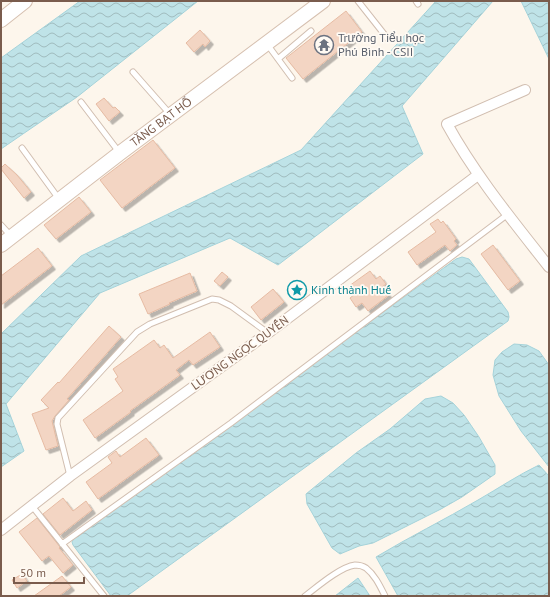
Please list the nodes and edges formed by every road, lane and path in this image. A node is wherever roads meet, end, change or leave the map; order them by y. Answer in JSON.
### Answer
{"nodes":[{"id":1,"x":25,"y":1,"type":"edge"},
{"id":2,"x":323,"y":1,"type":"edge"},
{"id":3,"x":358,"y":1,"type":"edge"},
{"id":4,"x":1,"y":20,"type":"edge"},
{"id":5,"x":311,"y":31,"type":"dead end"},
{"id":6,"x":388,"y":39,"type":"dead end"},
{"id":7,"x":266,"y":44,"type":"junction"},
{"id":8,"x":278,"y":59,"type":"junction"},
{"id":9,"x":133,"y":72,"type":"dead end"},
{"id":10,"x":292,"y":78,"type":"dead end"},
{"id":11,"x":524,"y":90,"type":"dead end"},
{"id":12,"x":81,"y":102,"type":"dead end"},
{"id":13,"x":171,"y":115,"type":"junction"},
{"id":14,"x":22,"y":148,"type":"dead end"},
{"id":15,"x":120,"y":153,"type":"junction"},
{"id":16,"x":478,"y":175,"type":"junction"},
{"id":17,"x":60,"y":199,"type":"junction"},
{"id":18,"x":508,"y":214,"type":"junction"},
{"id":19,"x":1,"y":225,"type":"edge"},
{"id":20,"x":6,"y":241,"type":"edge"},
{"id":21,"x":549,"y":267,"type":"edge"},
{"id":22,"x":268,"y":333,"type":"junction"},
{"id":23,"x":70,"y":476,"type":"junction"},
{"id":24,"x":32,"y":506,"type":"junction"},
{"id":25,"x":1,"y":530,"type":"edge"},
{"id":26,"x":62,"y":544,"type":"junction"},
{"id":27,"x":104,"y":596,"type":"edge"},
{"id":28,"x":305,"y":596,"type":"edge"},
{"id":29,"x":386,"y":596,"type":"edge"}],
"edges":[{"from":1,"to":4,"type":"main road"},
{"from":2,"to":7,"type":"main road","name":"TĂNG BẠT HỔ"},
{"from":3,"to":6,"type":"lane"},
{"from":5,"to":8,"type":"lane"},
{"from":7,"to":8,"type":"lane"},
{"from":7,"to":13,"type":"main road","name":"TĂNG BẠT HỔ"},
{"from":8,"to":10,"type":"lane"},
{"from":9,"to":13,"type":"lane"},
{"from":11,"to":16,"type":"street"},
{"from":12,"to":15,"type":"lane"},
{"from":13,"to":15,"type":"main road","name":"TĂNG BẠT HỔ"},
{"from":14,"to":17,"type":"lane"},
{"from":15,"to":17,"type":"main road","name":"TĂNG BẠT HỔ"},
{"from":16,"to":18,"type":"street"},
{"from":16,"to":22,"type":"street","name":"LƯƠNG NGỌC QUYẾN"},
{"from":17,"to":20,"type":"main road","name":"TĂNG BẠT HỔ"},
{"from":18,"to":21,"type":"street"},
{"from":18,"to":26,"type":"lane"},
{"from":19,"to":20,"type":"lane"},
{"from":22,"to":23,"type":"street","name":"LƯƠNG NGỌC QUYẾN"},
{"from":22,"to":23,"type":"lane"},
{"from":23,"to":24,"type":"street","name":"LƯƠNG NGỌC QUYẾN"},
{"from":24,"to":25,"type":"street","name":"LƯƠNG NGỌC QUYẾN"},
{"from":24,"to":26,"type":"lane"},
{"from":26,"to":27,"type":"lane"},
{"from":28,"to":29,"type":"lane"}]}
